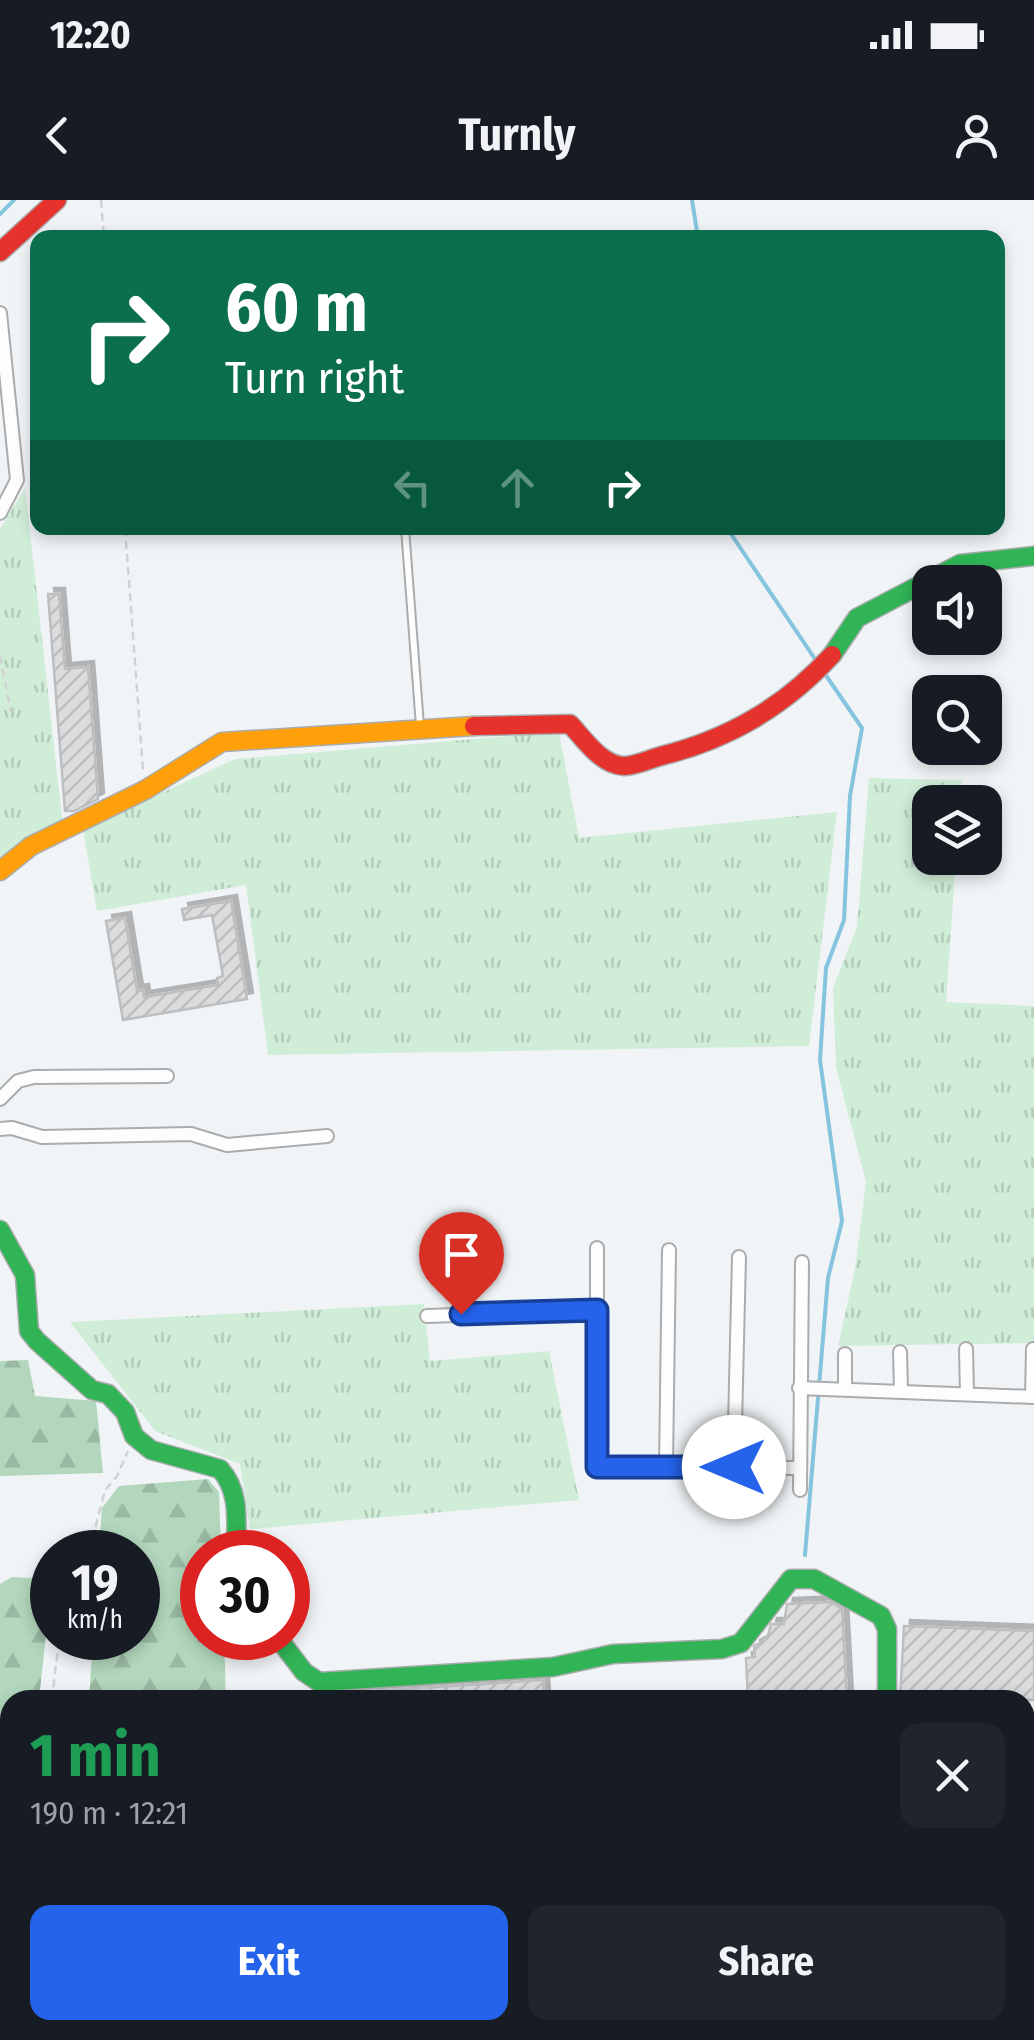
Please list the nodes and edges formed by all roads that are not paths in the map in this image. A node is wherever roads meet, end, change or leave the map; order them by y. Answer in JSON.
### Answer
{"nodes":[{"id":1,"x":57,"y":200,"type":"edge"},
{"id":2,"x":0,"y":252,"type":"edge"},
{"id":3,"x":0,"y":313,"type":"edge"},
{"id":4,"x":0,"y":513,"type":"edge"},
{"id":5,"x":406,"y":535,"type":"edge"},
{"id":6,"x":1034,"y":556,"type":"edge"},
{"id":7,"x":420,"y":730,"type":"junction"},
{"id":8,"x":0,"y":871,"type":"edge"},
{"id":9,"x":167,"y":1076,"type":"dead end"},
{"id":10,"x":0,"y":1100,"type":"edge"},
{"id":11,"x":0,"y":1129,"type":"edge"},
{"id":12,"x":327,"y":1136,"type":"dead end"},
{"id":13,"x":0,"y":1230,"type":"edge"},
{"id":14,"x":597,"y":1248,"type":"dead end"},
{"id":15,"x":670,"y":1250,"type":"dead end"},
{"id":16,"x":739,"y":1257,"type":"dead end"},
{"id":17,"x":802,"y":1262,"type":"dead end"},
{"id":18,"x":597,"y":1310,"type":"junction"},
{"id":19,"x":428,"y":1316,"type":"dead end"},
{"id":20,"x":1032,"y":1349,"type":"edge"},
{"id":21,"x":966,"y":1350,"type":"dead end"},
{"id":22,"x":900,"y":1352,"type":"dead end"},
{"id":23,"x":845,"y":1354,"type":"dead end"},
{"id":24,"x":800,"y":1388,"type":"junction"},
{"id":25,"x":845,"y":1388,"type":"junction"},
{"id":26,"x":901,"y":1391,"type":"junction"},
{"id":27,"x":967,"y":1394,"type":"junction"},
{"id":28,"x":1033,"y":1397,"type":"edge"},
{"id":29,"x":666,"y":1467,"type":"junction"},
{"id":30,"x":734,"y":1467,"type":"junction"},
{"id":31,"x":800,"y":1468,"type":"junction"},
{"id":32,"x":800,"y":1490,"type":"dead end"},
{"id":33,"x":235,"y":1530,"type":"edge"},
{"id":34,"x":295,"y":1660,"type":"edge"},
{"id":35,"x":319,"y":1690,"type":"edge"},
{"id":36,"x":329,"y":1690,"type":"edge"},
{"id":37,"x":887,"y":1690,"type":"edge"}],
"edges":[{"from":1,"to":2,"type":"street"},
{"from":3,"to":4,"type":"street"},
{"from":5,"to":7,"type":"lane"},
{"from":6,"to":7,"type":"street"},
{"from":7,"to":8,"type":"street"},
{"from":9,"to":10,"type":"street"},
{"from":11,"to":12,"type":"street"},
{"from":13,"to":33,"type":"street"},
{"from":14,"to":18,"type":"street"},
{"from":15,"to":29,"type":"street"},
{"from":16,"to":30,"type":"street"},
{"from":17,"to":24,"type":"street"},
{"from":18,"to":19,"type":"street"},
{"from":18,"to":29,"type":"street"},
{"from":20,"to":28,"type":"street"},
{"from":21,"to":27,"type":"street"},
{"from":22,"to":26,"type":"street"},
{"from":23,"to":25,"type":"street"},
{"from":24,"to":25,"type":"street"},
{"from":24,"to":31,"type":"street"},
{"from":25,"to":26,"type":"street"},
{"from":26,"to":27,"type":"street"},
{"from":27,"to":28,"type":"street"},
{"from":29,"to":30,"type":"street"},
{"from":30,"to":31,"type":"street"},
{"from":31,"to":32,"type":"street"},
{"from":34,"to":35,"type":"street"},
{"from":36,"to":37,"type":"street"}]}
